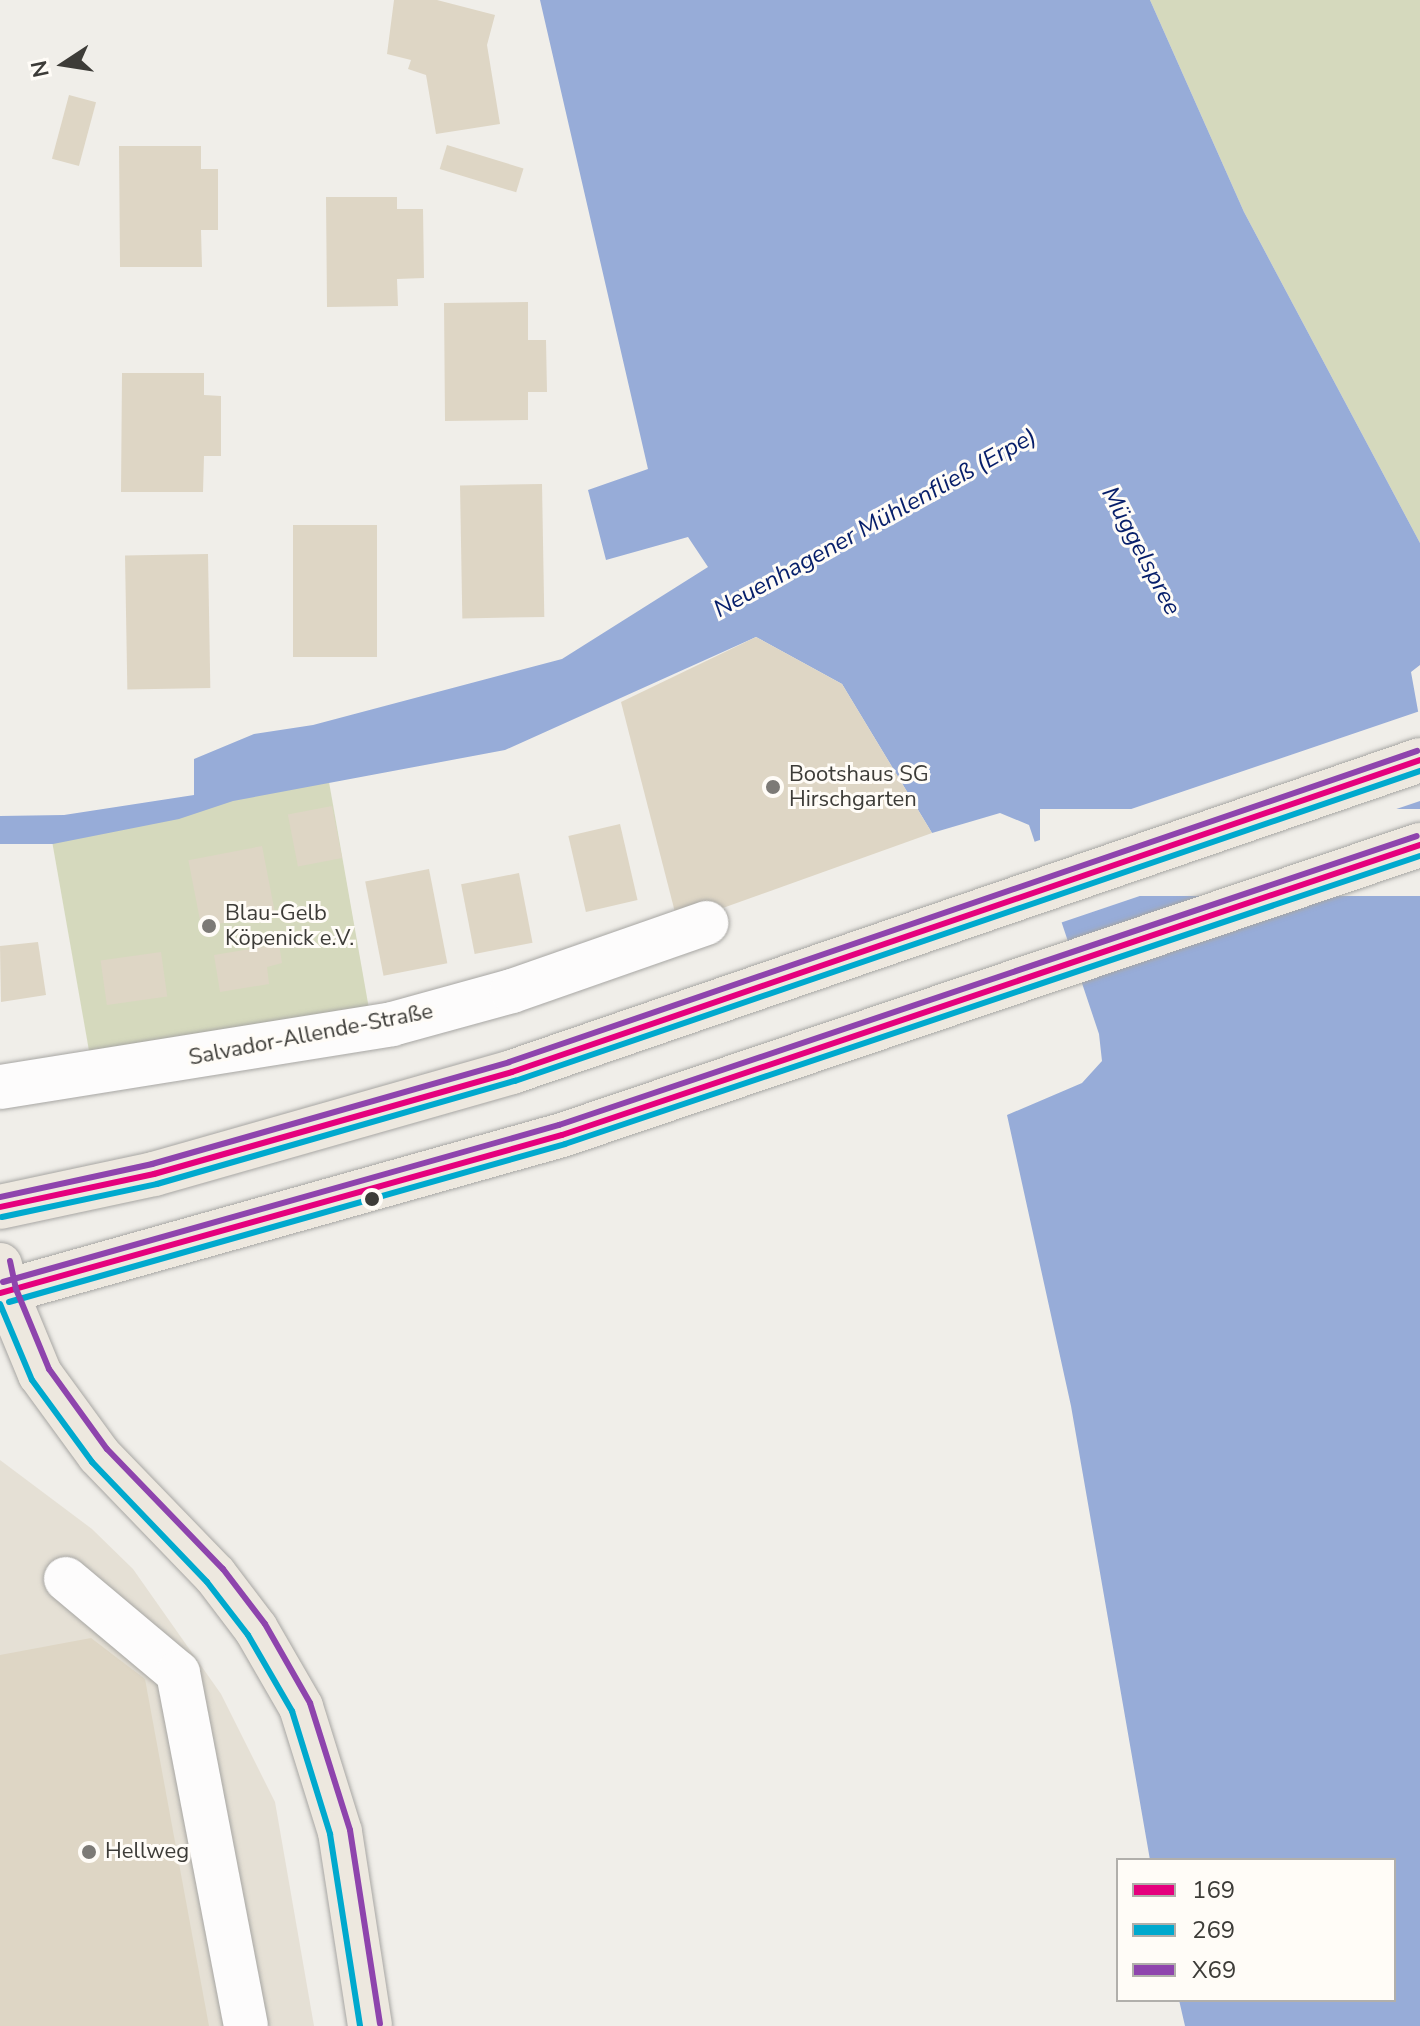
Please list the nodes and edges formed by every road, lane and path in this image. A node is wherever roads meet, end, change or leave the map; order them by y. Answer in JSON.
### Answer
{"nodes":[{"id":1,"x":1420,"y":760,"type":"edge"},
{"id":2,"x":1420,"y":845,"type":"edge"},
{"id":3,"x":706,"y":923,"type":"dead end"},
{"id":4,"x":0,"y":1087,"type":"edge"},
{"id":5,"x":0,"y":1207,"type":"edge"},
{"id":6,"x":2,"y":1283,"type":"edge"},
{"id":7,"x":66,"y":1579,"type":"dead end"},
{"id":8,"x":246,"y":2026,"type":"edge"},
{"id":9,"x":370,"y":2026,"type":"edge"}],
"edges":[{"from":1,"to":5,"type":"main road"},
{"from":2,"to":6,"type":"main road"},
{"from":3,"to":4,"type":"street","name":"Salvador-Allende-Straße"},
{"from":6,"to":9,"type":"main road"},
{"from":7,"to":8,"type":"street"}]}
